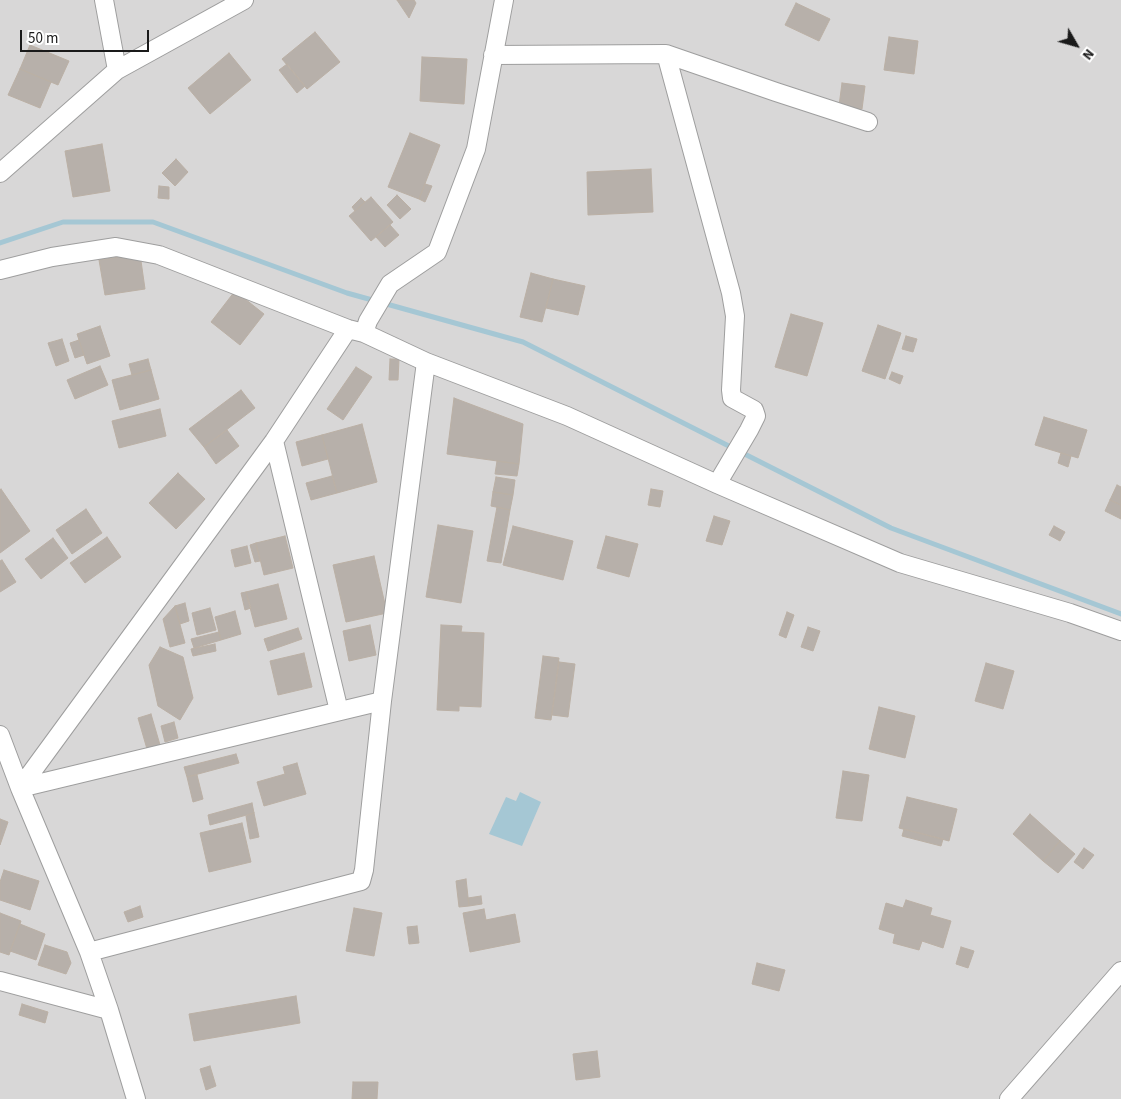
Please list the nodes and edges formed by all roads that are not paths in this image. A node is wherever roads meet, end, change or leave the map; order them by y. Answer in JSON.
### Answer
{"nodes":[{"id":1,"x":104,"y":0,"type":"edge"},
{"id":2,"x":244,"y":0,"type":"edge"},
{"id":3,"x":504,"y":0,"type":"edge"},
{"id":4,"x":666,"y":54,"type":"junction"},
{"id":5,"x":493,"y":56,"type":"junction"},
{"id":6,"x":117,"y":70,"type":"junction"},
{"id":7,"x":868,"y":122,"type":"dead end"},
{"id":8,"x":0,"y":173,"type":"edge"},
{"id":9,"x":0,"y":270,"type":"edge"},
{"id":10,"x":360,"y":328,"type":"junction"},
{"id":11,"x":426,"y":362,"type":"junction"},
{"id":12,"x":274,"y":441,"type":"junction"},
{"id":13,"x":717,"y":484,"type":"junction"},
{"id":14,"x":1121,"y":631,"type":"edge"},
{"id":15,"x":382,"y":701,"type":"junction"},
{"id":16,"x":339,"y":711,"type":"junction"},
{"id":17,"x":0,"y":736,"type":"edge"},
{"id":18,"x":20,"y":788,"type":"junction"},
{"id":19,"x":89,"y":952,"type":"junction"},
{"id":20,"x":1121,"y":971,"type":"edge"},
{"id":21,"x":0,"y":981,"type":"edge"},
{"id":22,"x":109,"y":1010,"type":"junction"},
{"id":23,"x":136,"y":1099,"type":"edge"},
{"id":24,"x":1009,"y":1099,"type":"edge"}],
"edges":[{"from":1,"to":6,"type":"street"},
{"from":2,"to":6,"type":"street"},
{"from":3,"to":5,"type":"street"},
{"from":4,"to":5,"type":"street"},
{"from":4,"to":7,"type":"street"},
{"from":4,"to":13,"type":"street"},
{"from":5,"to":10,"type":"street"},
{"from":6,"to":8,"type":"street"},
{"from":9,"to":10,"type":"street"},
{"from":10,"to":11,"type":"street"},
{"from":10,"to":12,"type":"street"},
{"from":11,"to":13,"type":"street"},
{"from":11,"to":15,"type":"street"},
{"from":12,"to":16,"type":"street"},
{"from":12,"to":18,"type":"street"},
{"from":13,"to":14,"type":"street"},
{"from":15,"to":16,"type":"street"},
{"from":15,"to":19,"type":"street"},
{"from":16,"to":18,"type":"street"},
{"from":17,"to":18,"type":"street"},
{"from":18,"to":19,"type":"street"},
{"from":19,"to":22,"type":"street"},
{"from":20,"to":24,"type":"street"},
{"from":21,"to":22,"type":"street"},
{"from":22,"to":23,"type":"street"}]}
